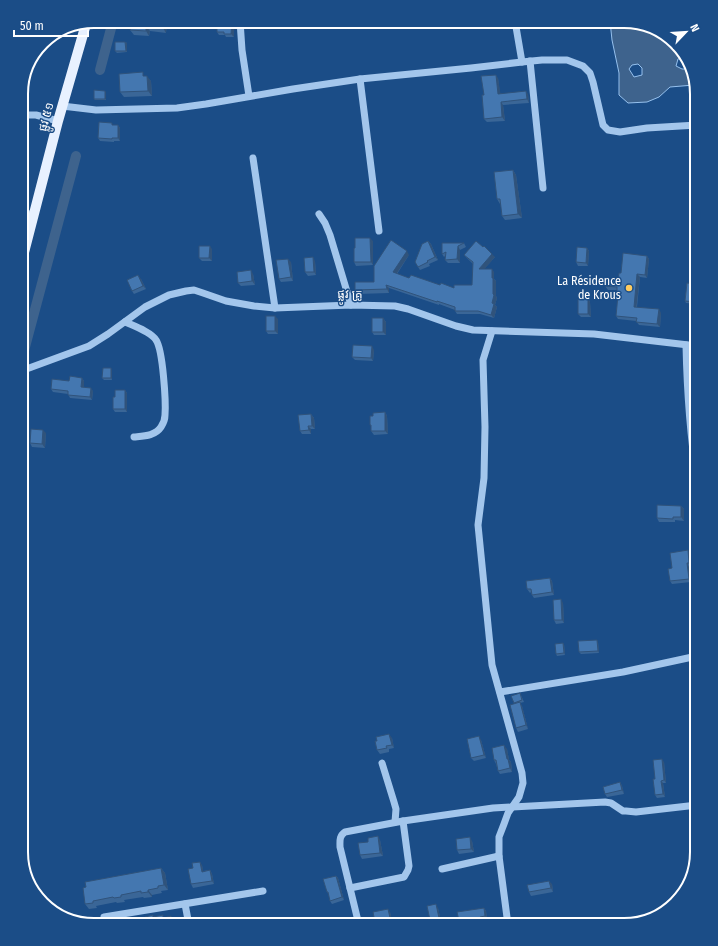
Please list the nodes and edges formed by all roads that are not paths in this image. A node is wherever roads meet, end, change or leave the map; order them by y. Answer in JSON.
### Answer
{"nodes":[{"id":1,"x":240,"y":28,"type":"edge"},
{"id":2,"x":516,"y":28,"type":"edge"},
{"id":3,"x":85,"y":29,"type":"edge"},
{"id":4,"x":530,"y":61,"type":"junction"},
{"id":5,"x":522,"y":62,"type":"junction"},
{"id":6,"x":360,"y":79,"type":"junction"},
{"id":7,"x":249,"y":96,"type":"junction"},
{"id":8,"x":62,"y":106,"type":"junction"},
{"id":9,"x":28,"y":115,"type":"edge"},
{"id":10,"x":53,"y":120,"type":"junction"},
{"id":11,"x":690,"y":125,"type":"edge"},
{"id":12,"x":253,"y":158,"type":"dead end"},
{"id":13,"x":543,"y":188,"type":"dead end"},
{"id":14,"x":28,"y":214,"type":"edge"},
{"id":15,"x":319,"y":214,"type":"dead end"},
{"id":16,"x":33,"y":215,"type":"junction"},
{"id":17,"x":379,"y":231,"type":"dead end"},
{"id":18,"x":28,"y":235,"type":"edge"},
{"id":19,"x":351,"y":305,"type":"junction"},
{"id":20,"x":275,"y":308,"type":"junction"},
{"id":21,"x":125,"y":322,"type":"junction"},
{"id":22,"x":492,"y":331,"type":"junction"},
{"id":23,"x":686,"y":345,"type":"junction"},
{"id":24,"x":690,"y":345,"type":"edge"},
{"id":25,"x":28,"y":369,"type":"edge"},
{"id":26,"x":690,"y":427,"type":"edge"},
{"id":27,"x":134,"y":437,"type":"dead end"},
{"id":28,"x":690,"y":658,"type":"edge"},
{"id":29,"x":500,"y":692,"type":"junction"},
{"id":30,"x":382,"y":763,"type":"dead end"},
{"id":31,"x":512,"y":806,"type":"junction"},
{"id":32,"x":690,"y":806,"type":"edge"},
{"id":33,"x":403,"y":821,"type":"junction"},
{"id":34,"x":395,"y":822,"type":"junction"},
{"id":35,"x":499,"y":856,"type":"junction"},
{"id":36,"x":442,"y":869,"type":"dead end"},
{"id":37,"x":350,"y":888,"type":"junction"},
{"id":38,"x":263,"y":891,"type":"dead end"},
{"id":39,"x":185,"y":904,"type":"junction"},
{"id":40,"x":104,"y":917,"type":"dead end"},
{"id":41,"x":188,"y":918,"type":"edge"},
{"id":42,"x":357,"y":918,"type":"edge"},
{"id":43,"x":507,"y":918,"type":"edge"}],
"edges":[{"from":1,"to":7,"type":"street"},
{"from":2,"to":5,"type":"street"},
{"from":3,"to":8,"type":"main road","name":"ផ្លូវ ៥១"},
{"from":4,"to":5,"type":"street"},
{"from":4,"to":11,"type":"street"},
{"from":4,"to":13,"type":"street"},
{"from":5,"to":6,"type":"street"},
{"from":6,"to":7,"type":"street"},
{"from":6,"to":17,"type":"street"},
{"from":7,"to":8,"type":"street"},
{"from":8,"to":10,"type":"main road","name":"ផ្លូវ ៥១"},
{"from":9,"to":10,"type":"street"},
{"from":10,"to":16,"type":"main road","name":"ផ្លូវ ៥១"},
{"from":12,"to":20,"type":"street"},
{"from":14,"to":16,"type":"street"},
{"from":15,"to":19,"type":"street"},
{"from":16,"to":18,"type":"main road","name":"ផ្លូវ ៥១"},
{"from":19,"to":20,"type":"street","name":"ផ្លូវ គ្រូ"},
{"from":19,"to":22,"type":"street","name":"ផ្លូវ គ្រូ"},
{"from":20,"to":21,"type":"street","name":"ផ្លូវ គ្រូ"},
{"from":21,"to":25,"type":"street","name":"ផ្លូវ គ្រូ"},
{"from":21,"to":27,"type":"street"},
{"from":22,"to":23,"type":"street","name":"ផ្លូវ គ្រូ"},
{"from":22,"to":29,"type":"street"},
{"from":23,"to":24,"type":"street","name":"ផ្លូវ គ្រូ"},
{"from":23,"to":26,"type":"street"},
{"from":28,"to":29,"type":"street"},
{"from":29,"to":31,"type":"street"},
{"from":30,"to":34,"type":"street"},
{"from":31,"to":32,"type":"street"},
{"from":31,"to":33,"type":"street"},
{"from":31,"to":35,"type":"street"},
{"from":33,"to":34,"type":"street"},
{"from":33,"to":37,"type":"street"},
{"from":34,"to":37,"type":"street"},
{"from":35,"to":36,"type":"street"},
{"from":35,"to":43,"type":"street"},
{"from":37,"to":42,"type":"street"},
{"from":38,"to":39,"type":"street"},
{"from":39,"to":40,"type":"street"},
{"from":39,"to":41,"type":"street"}]}
